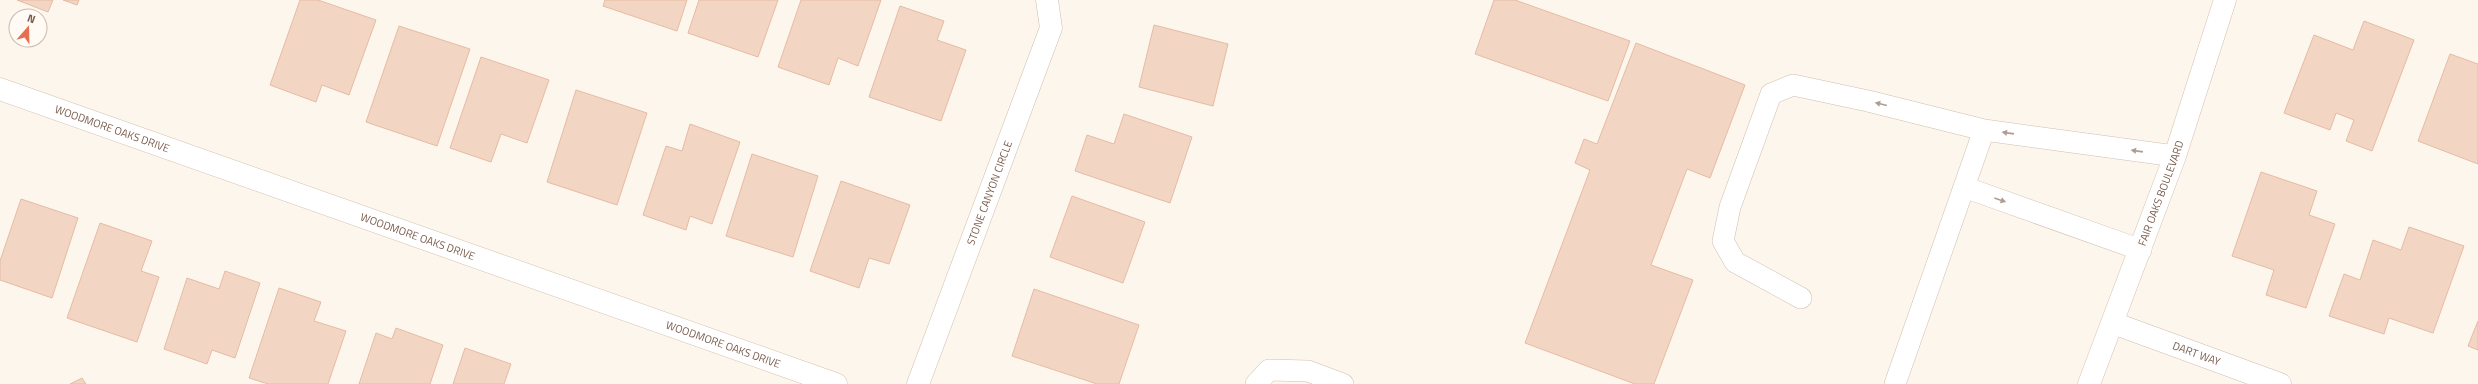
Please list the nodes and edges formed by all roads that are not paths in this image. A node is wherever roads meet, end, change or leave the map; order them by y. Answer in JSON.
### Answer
{"nodes":[{"id":1,"x":1047,"y":0,"type":"edge"},
{"id":2,"x":2225,"y":0,"type":"edge"},
{"id":3,"x":0,"y":89,"type":"edge"},
{"id":4,"x":1984,"y":130,"type":"junction"},
{"id":5,"x":2175,"y":156,"type":"junction"},
{"id":6,"x":1964,"y":187,"type":"junction"},
{"id":7,"x":2140,"y":250,"type":"junction"},
{"id":8,"x":1802,"y":298,"type":"dead end"},
{"id":9,"x":2113,"y":323,"type":"junction"},
{"id":10,"x":836,"y":384,"type":"edge"},
{"id":11,"x":918,"y":384,"type":"edge"},
{"id":12,"x":1256,"y":384,"type":"edge"},
{"id":13,"x":1343,"y":384,"type":"edge"},
{"id":14,"x":1895,"y":384,"type":"edge"},
{"id":15,"x":2089,"y":384,"type":"edge"},
{"id":16,"x":2280,"y":384,"type":"edge"}],
"edges":[{"from":1,"to":11,"type":"street","name":"STONE CANYON CIRCLE"},
{"from":2,"to":5,"type":"street","name":"FAIR OAKS BOULEVARD"},
{"from":3,"to":10,"type":"street","name":"WOODMORE OAKS DRIVE"},
{"from":5,"to":4,"type":"lane","one_way":true},
{"from":4,"to":6,"type":"lane"},
{"from":4,"to":8,"type":"lane","one_way":true},
{"from":5,"to":7,"type":"street","name":"FAIR OAKS BOULEVARD"},
{"from":6,"to":7,"type":"lane","one_way":true},
{"from":6,"to":14,"type":"lane"},
{"from":7,"to":9,"type":"street","name":"FAIR OAKS BOULEVARD"},
{"from":9,"to":15,"type":"street","name":"FAIR OAKS BOULEVARD"},
{"from":9,"to":16,"type":"street","name":"DART WAY"},
{"from":12,"to":13,"type":"lane"}]}
